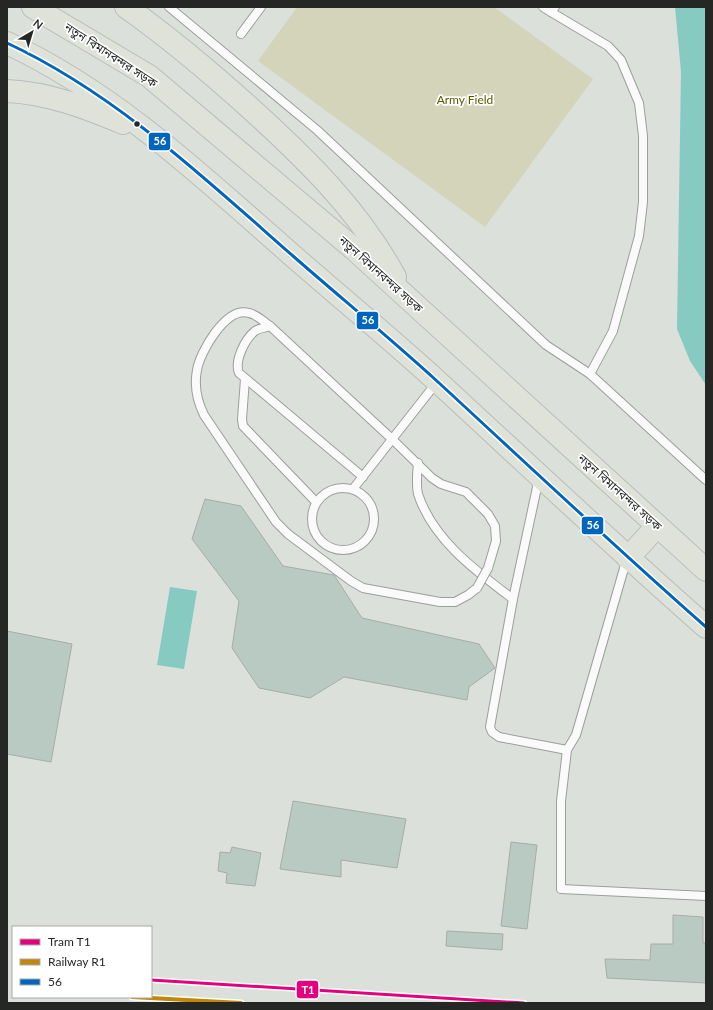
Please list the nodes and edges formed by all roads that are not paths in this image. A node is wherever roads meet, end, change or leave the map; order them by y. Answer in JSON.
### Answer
{"nodes":[{"id":1,"x":33,"y":7,"type":"edge"},
{"id":2,"x":126,"y":7,"type":"edge"},
{"id":3,"x":169,"y":7,"type":"edge"},
{"id":4,"x":261,"y":7,"type":"edge"},
{"id":5,"x":543,"y":7,"type":"edge"},
{"id":6,"x":553,"y":10,"type":"edge"},
{"id":7,"x":241,"y":34,"type":"dead end"},
{"id":8,"x":7,"y":43,"type":"edge"},
{"id":9,"x":7,"y":91,"type":"edge"},
{"id":10,"x":159,"y":139,"type":"junction"},
{"id":11,"x":403,"y":292,"type":"junction"},
{"id":12,"x":270,"y":326,"type":"junction"},
{"id":13,"x":590,"y":374,"type":"junction"},
{"id":14,"x":245,"y":379,"type":"junction"},
{"id":15,"x":437,"y":382,"type":"junction"},
{"id":16,"x":392,"y":439,"type":"junction"},
{"id":17,"x":418,"y":463,"type":"junction"},
{"id":18,"x":363,"y":477,"type":"junction"},
{"id":19,"x":539,"y":477,"type":"junction"},
{"id":20,"x":706,"y":480,"type":"edge"},
{"id":21,"x":353,"y":490,"type":"junction"},
{"id":22,"x":316,"y":502,"type":"junction"},
{"id":23,"x":657,"y":526,"type":"junction"},
{"id":24,"x":628,"y":558,"type":"junction"},
{"id":25,"x":706,"y":570,"type":"edge"},
{"id":26,"x":513,"y":600,"type":"junction"},
{"id":27,"x":706,"y":627,"type":"edge"},
{"id":28,"x":567,"y":750,"type":"junction"},
{"id":29,"x":706,"y":896,"type":"edge"}],
"edges":[{"from":1,"to":11,"type":"highway","name":"নতুন বিমানবন্দর সড়ক"},
{"from":2,"to":11,"type":"highway"},
{"from":3,"to":13,"type":"lane"},
{"from":4,"to":7,"type":"lane"},
{"from":5,"to":6,"type":"lane"},
{"from":6,"to":13,"type":"lane"},
{"from":8,"to":10,"type":"highway"},
{"from":9,"to":10,"type":"highway"},
{"from":10,"to":15,"type":"highway"},
{"from":11,"to":23,"type":"highway","name":"নতুন বিমানবন্দর সড়ক"},
{"from":12,"to":14,"type":"lane"},
{"from":12,"to":16,"type":"lane"},
{"from":12,"to":17,"type":"lane","bridge":true},
{"from":13,"to":20,"type":"lane"},
{"from":14,"to":18,"type":"lane"},
{"from":14,"to":22,"type":"lane"},
{"from":15,"to":16,"type":"lane"},
{"from":15,"to":19,"type":"highway"},
{"from":16,"to":17,"type":"lane"},
{"from":16,"to":18,"type":"lane"},
{"from":17,"to":26,"type":"lane"},
{"from":18,"to":21,"type":"lane"},
{"from":19,"to":24,"type":"highway"},
{"from":19,"to":26,"type":"lane"},
{"from":21,"to":22,"type":"lane"},
{"from":21,"to":22,"type":"lane"},
{"from":23,"to":24,"type":"highway"},
{"from":23,"to":25,"type":"highway","name":"নতুন বিমানবন্দর সড়ক"},
{"from":24,"to":27,"type":"highway"},
{"from":24,"to":28,"type":"lane"},
{"from":26,"to":28,"type":"lane"},
{"from":28,"to":29,"type":"lane"}]}
